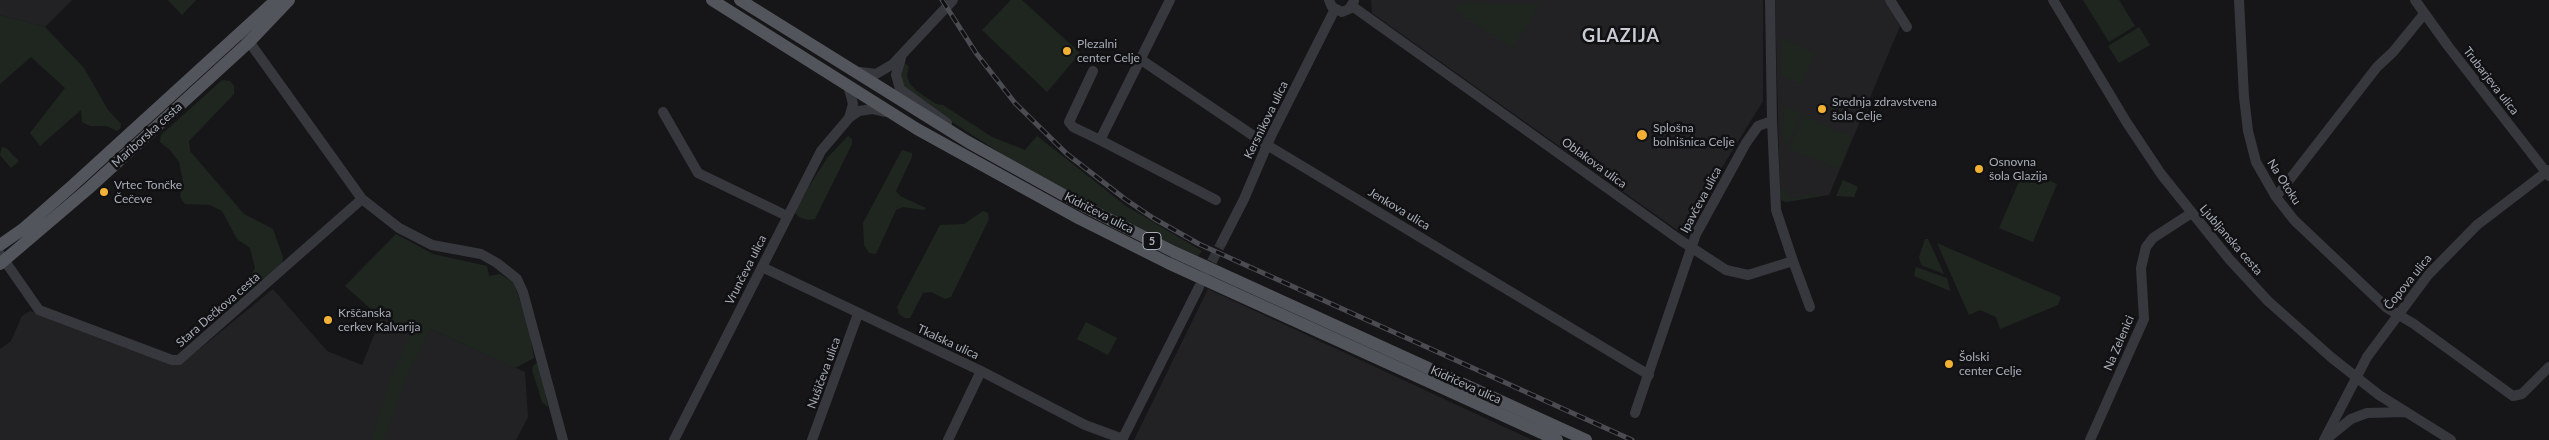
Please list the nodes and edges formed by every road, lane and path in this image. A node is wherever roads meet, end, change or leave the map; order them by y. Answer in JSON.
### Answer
{"nodes":[{"id":1,"x":276,"y":0,"type":"edge"},
{"id":2,"x":290,"y":0,"type":"edge"},
{"id":3,"x":712,"y":0,"type":"edge"},
{"id":4,"x":740,"y":0,"type":"edge"},
{"id":5,"x":953,"y":0,"type":"edge"},
{"id":6,"x":1170,"y":0,"type":"edge"},
{"id":7,"x":1329,"y":0,"type":"edge"},
{"id":8,"x":1770,"y":0,"type":"edge"},
{"id":9,"x":1890,"y":0,"type":"edge"},
{"id":10,"x":2053,"y":0,"type":"edge"},
{"id":11,"x":2239,"y":0,"type":"edge"},
{"id":12,"x":2415,"y":0,"type":"edge"},
{"id":13,"x":1353,"y":3,"type":"edge"},
{"id":14,"x":1335,"y":9,"type":"junction"},
{"id":15,"x":2424,"y":14,"type":"junction"},
{"id":16,"x":1907,"y":27,"type":"dead end"},
{"id":17,"x":245,"y":36,"type":"junction"},
{"id":18,"x":824,"y":53,"type":"junction"},
{"id":19,"x":901,"y":57,"type":"junction"},
{"id":20,"x":1140,"y":59,"type":"junction"},
{"id":21,"x":1093,"y":71,"type":"dead end"},
{"id":22,"x":848,"y":85,"type":"junction"},
{"id":23,"x":663,"y":112,"type":"dead end"},
{"id":24,"x":898,"y":117,"type":"junction"},
{"id":25,"x":849,"y":118,"type":"junction"},
{"id":26,"x":1772,"y":120,"type":"junction"},
{"id":27,"x":1100,"y":140,"type":"junction"},
{"id":28,"x":968,"y":142,"type":"junction"},
{"id":29,"x":1266,"y":145,"type":"junction"},
{"id":30,"x":2548,"y":173,"type":"edge"},
{"id":31,"x":2276,"y":197,"type":"junction"},
{"id":32,"x":362,"y":199,"type":"junction"},
{"id":33,"x":1216,"y":200,"type":"dead end"},
{"id":34,"x":2190,"y":214,"type":"junction"},
{"id":35,"x":787,"y":216,"type":"junction"},
{"id":36,"x":1222,"y":242,"type":"tunnel mouth"},
{"id":37,"x":0,"y":245,"type":"edge"},
{"id":38,"x":1690,"y":246,"type":"junction"},
{"id":39,"x":2,"y":259,"type":"edge"},
{"id":40,"x":1793,"y":262,"type":"junction"},
{"id":41,"x":762,"y":267,"type":"junction"},
{"id":42,"x":1199,"y":287,"type":"tunnel mouth"},
{"id":43,"x":1810,"y":307,"type":"dead end"},
{"id":44,"x":858,"y":314,"type":"junction"},
{"id":45,"x":2397,"y":315,"type":"junction"},
{"id":46,"x":2549,"y":366,"type":"edge"},
{"id":47,"x":981,"y":372,"type":"junction"},
{"id":48,"x":1648,"y":375,"type":"junction"},
{"id":49,"x":2355,"y":377,"type":"junction"},
{"id":50,"x":2406,"y":412,"type":"junction"},
{"id":51,"x":1635,"y":413,"type":"dead end"},
{"id":52,"x":1123,"y":439,"type":"edge"},
{"id":53,"x":563,"y":440,"type":"edge"},
{"id":54,"x":674,"y":440,"type":"edge"},
{"id":55,"x":812,"y":440,"type":"edge"},
{"id":56,"x":948,"y":440,"type":"edge"},
{"id":57,"x":1557,"y":440,"type":"edge"},
{"id":58,"x":1586,"y":440,"type":"edge"},
{"id":59,"x":2090,"y":440,"type":"edge"},
{"id":60,"x":2325,"y":440,"type":"edge"},
{"id":61,"x":2451,"y":440,"type":"edge"}],
"edges":[{"from":1,"to":17,"type":"main road","name":"Mariborska cesta"},
{"from":2,"to":17,"type":"main road","name":"Mariborska cesta"},
{"from":3,"to":22,"type":"main road","name":"Kidričeva ulica","number":"5"},
{"from":4,"to":18,"type":"main road","name":"Kidričeva ulica","number":"5"},
{"from":5,"to":19,"type":"street"},
{"from":6,"to":20,"type":"street"},
{"from":7,"to":14,"type":"street"},
{"from":8,"to":26,"type":"street"},
{"from":9,"to":16,"type":"street"},
{"from":10,"to":34,"type":"street","name":"Ljubljanska cesta"},
{"from":11,"to":31,"type":"street","name":"Na Otoku"},
{"from":12,"to":15,"type":"street","name":"Trubarjeva ulica"},
{"from":13,"to":14,"type":"street"},
{"from":13,"to":38,"type":"street","name":"Oblakova ulica"},
{"from":14,"to":29,"type":"street","name":"Kersnikova ulica"},
{"from":15,"to":30,"type":"street","name":"Trubarjeva ulica"},
{"from":15,"to":31,"type":"street"},
{"from":17,"to":32,"type":"street"},
{"from":17,"to":37,"type":"main road","name":"Mariborska cesta"},
{"from":17,"to":39,"type":"main road","name":"Mariborska cesta"},
{"from":18,"to":19,"type":"street"},
{"from":18,"to":28,"type":"main road","name":"Kidričeva ulica","number":"5"},
{"from":19,"to":28,"type":"street"},
{"from":20,"to":27,"type":"street"},
{"from":20,"to":29,"type":"street","name":"Jenkova ulica"},
{"from":21,"to":27,"type":"street"},
{"from":22,"to":24,"type":"main road","name":"Kidričeva ulica","number":"5"},
{"from":22,"to":25,"type":"street"},
{"from":23,"to":35,"type":"street"},
{"from":24,"to":25,"type":"street","name":"Vrunčeva ulica"},
{"from":24,"to":57,"type":"main road","name":"Kidričeva ulica","number":"5"},
{"from":25,"to":35,"type":"street","name":"Vrunčeva ulica"},
{"from":26,"to":38,"type":"street","name":"Ipavčeva ulica"},
{"from":26,"to":40,"type":"street"},
{"from":27,"to":33,"type":"street"},
{"from":28,"to":58,"type":"main road","name":"Kidričeva ulica","number":"5"},
{"from":29,"to":36,"type":"street","name":"Kersnikova ulica"},
{"from":29,"to":48,"type":"street","name":"Jenkova ulica"},
{"from":30,"to":45,"type":"street","name":"Čopova ulica"},
{"from":31,"to":45,"type":"street","name":"Na Otoku"},
{"from":32,"to":39,"type":"street","name":"Stara Dečkova cesta"},
{"from":32,"to":53,"type":"street"},
{"from":34,"to":49,"type":"street","name":"Ljubljanska cesta"},
{"from":34,"to":59,"type":"street","name":"Na Zelenici"},
{"from":35,"to":41,"type":"street","name":"Vrunčeva ulica"},
{"from":38,"to":40,"type":"street","name":"Oblakova ulica"},
{"from":38,"to":48,"type":"street","name":"Ipavčeva ulica"},
{"from":40,"to":43,"type":"street"},
{"from":41,"to":44,"type":"street","name":"Tkalska ulica"},
{"from":41,"to":54,"type":"street","name":"Vrunčeva ulica"},
{"from":42,"to":52,"type":"street"},
{"from":44,"to":47,"type":"street","name":"Tkalska ulica"},
{"from":44,"to":55,"type":"street","name":"Nušičeva ulica"},
{"from":45,"to":46,"type":"street"},
{"from":45,"to":49,"type":"street","name":"Čopova ulica"},
{"from":47,"to":52,"type":"street","name":"Tkalska ulica"},
{"from":47,"to":56,"type":"street"},
{"from":48,"to":51,"type":"street","name":"Ipavčeva ulica"},
{"from":49,"to":50,"type":"street","name":"Ljubljanska cesta"},
{"from":49,"to":60,"type":"street","name":"Čopova ulica"},
{"from":50,"to":60,"type":"street"},
{"from":50,"to":61,"type":"street","name":"Ljubljanska cesta"}]}
